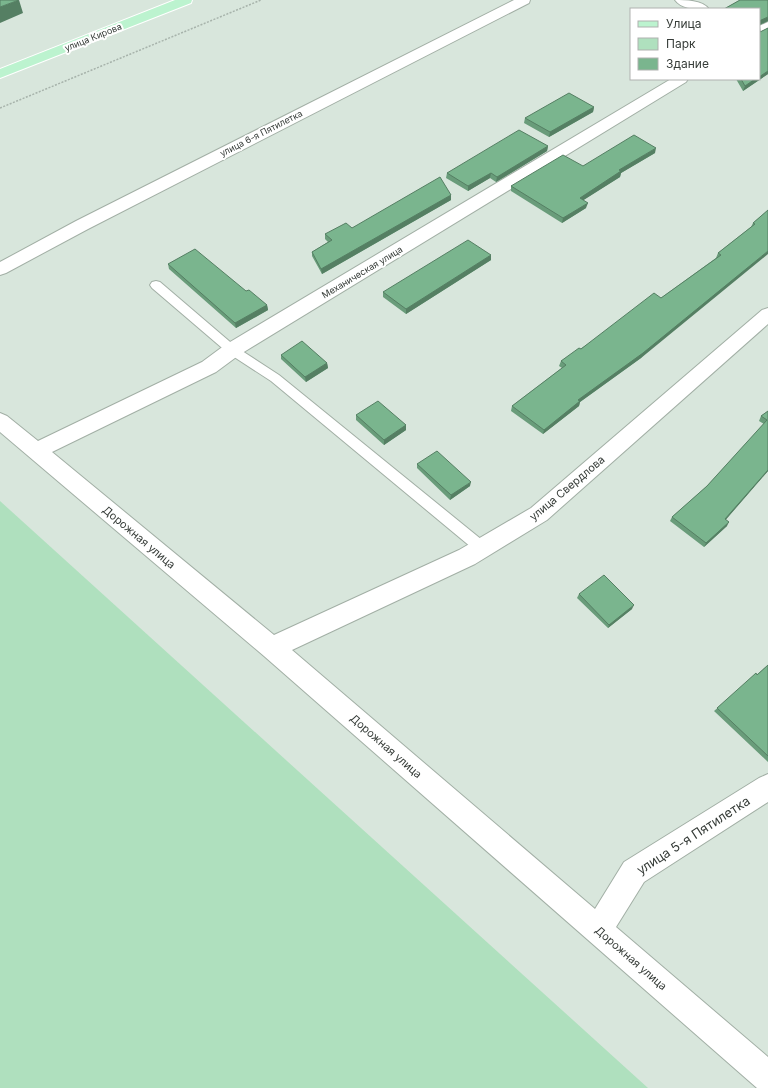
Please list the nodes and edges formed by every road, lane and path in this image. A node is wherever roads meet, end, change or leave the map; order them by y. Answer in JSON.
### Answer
{"nodes":[{"id":1,"x":186,"y":0,"type":"edge"},
{"id":2,"x":261,"y":0,"type":"edge"},
{"id":3,"x":524,"y":0,"type":"edge"},
{"id":4,"x":681,"y":0,"type":"edge"},
{"id":5,"x":701,"y":8,"type":"edge"},
{"id":6,"x":0,"y":74,"type":"edge"},
{"id":7,"x":679,"y":80,"type":"edge"},
{"id":8,"x":0,"y":108,"type":"edge"},
{"id":9,"x":0,"y":269,"type":"edge"},
{"id":10,"x":156,"y":285,"type":"dead end"},
{"id":11,"x":768,"y":314,"type":"edge"},
{"id":12,"x":232,"y":350,"type":"junction"},
{"id":13,"x":0,"y":421,"type":"edge"},
{"id":14,"x":35,"y":451,"type":"junction"},
{"id":15,"x":482,"y":548,"type":"junction"},
{"id":16,"x":272,"y":648,"type":"junction"},
{"id":17,"x":768,"y":787,"type":"edge"},
{"id":18,"x":598,"y":929,"type":"junction"},
{"id":19,"x":768,"y":1077,"type":"edge"}],
"edges":[{"from":1,"to":6,"type":"main road","name":"улица Кирова"},
{"from":2,"to":8,"type":"path"},
{"from":3,"to":9,"type":"street","name":"улица 6-я Пятилетка"},
{"from":4,"to":5,"type":"street"},
{"from":7,"to":12,"type":"street","name":"Механическая улица"},
{"from":10,"to":12,"type":"lane"},
{"from":11,"to":15,"type":"street","name":"улица Свердлова"},
{"from":12,"to":14,"type":"street","name":"Механическая улица"},
{"from":12,"to":15,"type":"lane"},
{"from":13,"to":14,"type":"street","name":"Дорожная улица"},
{"from":14,"to":16,"type":"street","name":"Дорожная улица"},
{"from":15,"to":16,"type":"street","name":"улица Свердлова"},
{"from":16,"to":18,"type":"street","name":"Дорожная улица"},
{"from":17,"to":18,"type":"street","name":"улица 5-я Пятилетка"},
{"from":18,"to":19,"type":"street","name":"Дорожная улица"}]}
